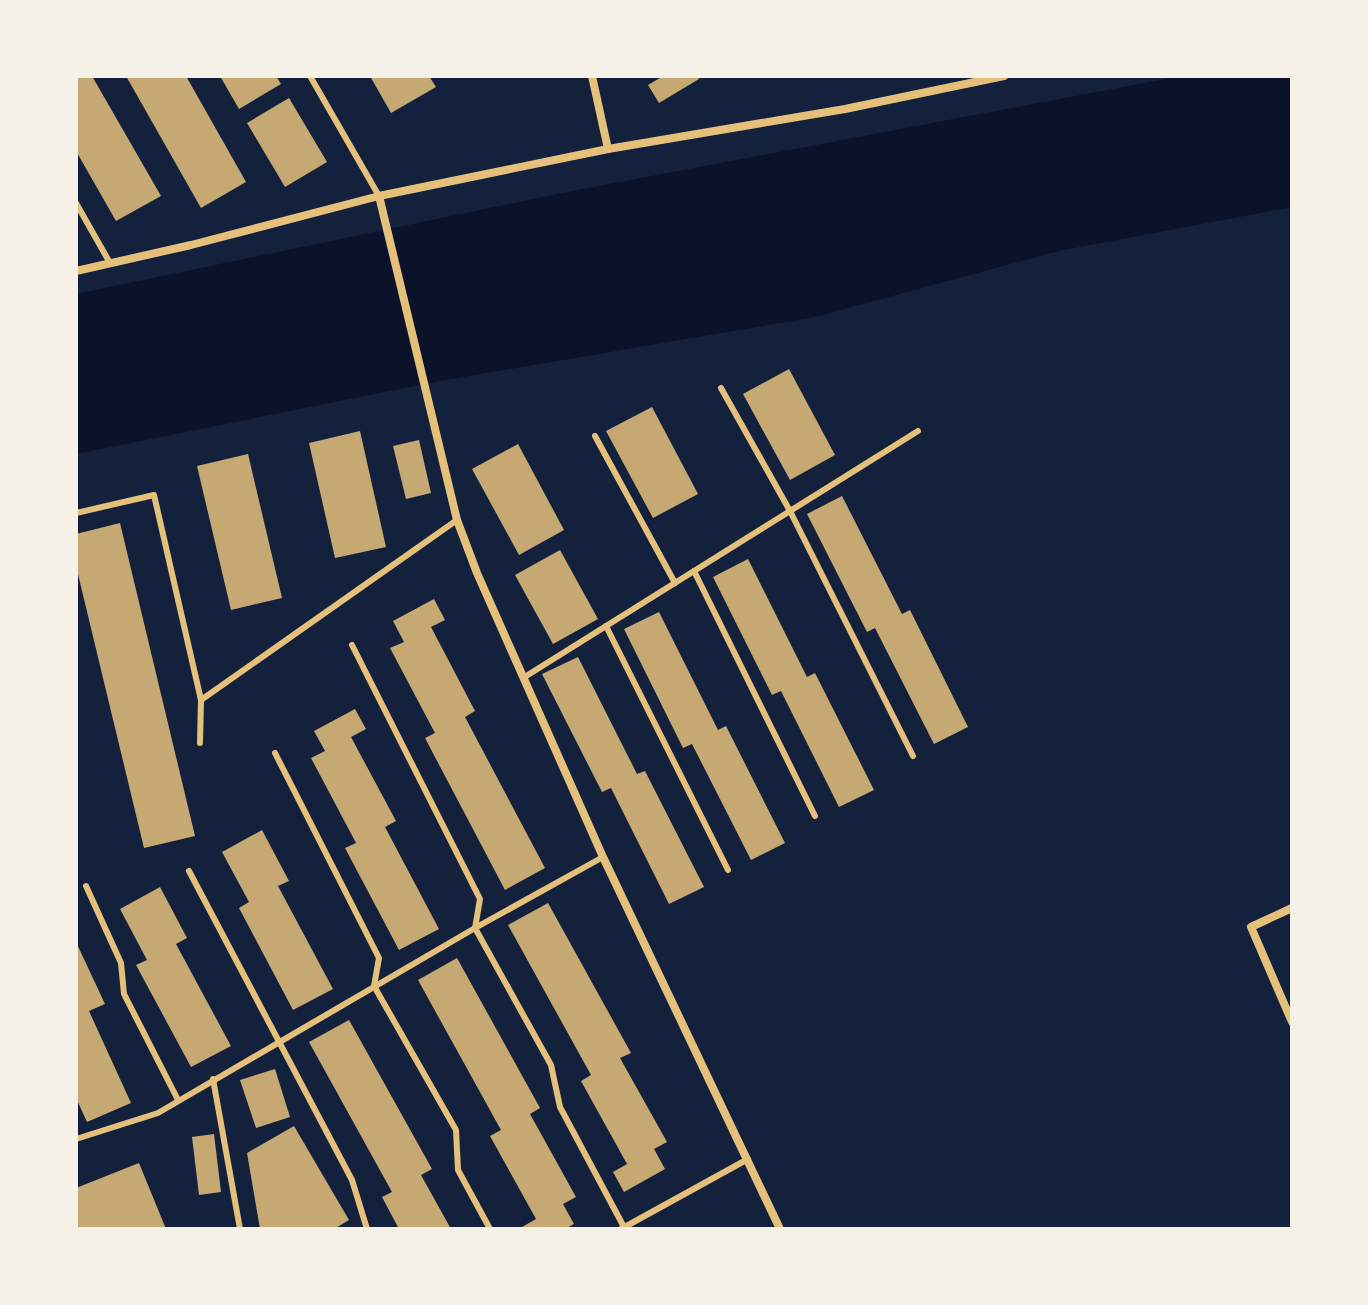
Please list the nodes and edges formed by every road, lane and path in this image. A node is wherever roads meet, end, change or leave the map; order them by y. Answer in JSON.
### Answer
{"nodes":[{"id":1,"x":310,"y":76,"type":"edge"},
{"id":2,"x":592,"y":76,"type":"edge"},
{"id":3,"x":1004,"y":76,"type":"edge"},
{"id":4,"x":608,"y":149,"type":"junction"},
{"id":5,"x":379,"y":196,"type":"junction"},
{"id":6,"x":76,"y":203,"type":"edge"},
{"id":7,"x":110,"y":263,"type":"junction"},
{"id":8,"x":76,"y":271,"type":"edge"},
{"id":9,"x":721,"y":388,"type":"dead end"},
{"id":10,"x":918,"y":431,"type":"dead end"},
{"id":11,"x":595,"y":436,"type":"dead end"},
{"id":12,"x":790,"y":511,"type":"junction"},
{"id":13,"x":76,"y":513,"type":"edge"},
{"id":14,"x":457,"y":520,"type":"junction"},
{"id":15,"x":694,"y":571,"type":"junction"},
{"id":16,"x":675,"y":583,"type":"junction"},
{"id":17,"x":606,"y":626,"type":"junction"},
{"id":18,"x":352,"y":645,"type":"dead end"},
{"id":19,"x":523,"y":678,"type":"junction"},
{"id":20,"x":201,"y":700,"type":"junction"},
{"id":21,"x":200,"y":743,"type":"dead end"},
{"id":22,"x":275,"y":753,"type":"dead end"},
{"id":23,"x":913,"y":756,"type":"dead end"},
{"id":24,"x":815,"y":816,"type":"dead end"},
{"id":25,"x":603,"y":857,"type":"junction"},
{"id":26,"x":728,"y":870,"type":"dead end"},
{"id":27,"x":189,"y":871,"type":"dead end"},
{"id":28,"x":86,"y":886,"type":"dead end"},
{"id":29,"x":1292,"y":908,"type":"edge"},
{"id":30,"x":475,"y":928,"type":"junction"},
{"id":31,"x":374,"y":986,"type":"junction"},
{"id":32,"x":1292,"y":1022,"type":"edge"},
{"id":33,"x":278,"y":1041,"type":"junction"},
{"id":34,"x":213,"y":1079,"type":"junction"},
{"id":35,"x":178,"y":1100,"type":"junction"},
{"id":36,"x":76,"y":1139,"type":"edge"},
{"id":37,"x":748,"y":1159,"type":"junction"},
{"id":38,"x":623,"y":1228,"type":"edge"},
{"id":39,"x":240,"y":1229,"type":"edge"},
{"id":40,"x":367,"y":1229,"type":"edge"},
{"id":41,"x":490,"y":1229,"type":"edge"},
{"id":42,"x":780,"y":1229,"type":"edge"}],
"edges":[{"from":1,"to":5,"type":"lane"},
{"from":2,"to":4,"type":"street"},
{"from":3,"to":4,"type":"street"},
{"from":4,"to":5,"type":"street"},
{"from":5,"to":7,"type":"street"},
{"from":5,"to":14,"type":"street"},
{"from":6,"to":7,"type":"lane"},
{"from":7,"to":8,"type":"street"},
{"from":9,"to":12,"type":"lane"},
{"from":10,"to":12,"type":"lane"},
{"from":11,"to":16,"type":"lane"},
{"from":12,"to":15,"type":"lane"},
{"from":12,"to":23,"type":"lane"},
{"from":13,"to":20,"type":"lane"},
{"from":14,"to":19,"type":"street"},
{"from":14,"to":20,"type":"lane"},
{"from":15,"to":16,"type":"lane"},
{"from":15,"to":24,"type":"lane"},
{"from":16,"to":17,"type":"lane"},
{"from":17,"to":19,"type":"lane"},
{"from":17,"to":26,"type":"lane"},
{"from":18,"to":30,"type":"lane"},
{"from":19,"to":25,"type":"street"},
{"from":20,"to":21,"type":"lane"},
{"from":22,"to":31,"type":"lane"},
{"from":25,"to":30,"type":"lane"},
{"from":25,"to":37,"type":"street"},
{"from":27,"to":33,"type":"lane"},
{"from":28,"to":35,"type":"lane"},
{"from":29,"to":32,"type":"street"},
{"from":30,"to":31,"type":"lane"},
{"from":30,"to":38,"type":"lane"},
{"from":31,"to":33,"type":"lane"},
{"from":31,"to":41,"type":"lane"},
{"from":33,"to":34,"type":"lane"},
{"from":33,"to":40,"type":"lane"},
{"from":34,"to":35,"type":"lane"},
{"from":34,"to":39,"type":"lane"},
{"from":35,"to":36,"type":"lane"},
{"from":37,"to":38,"type":"lane"},
{"from":37,"to":42,"type":"street"}]}
